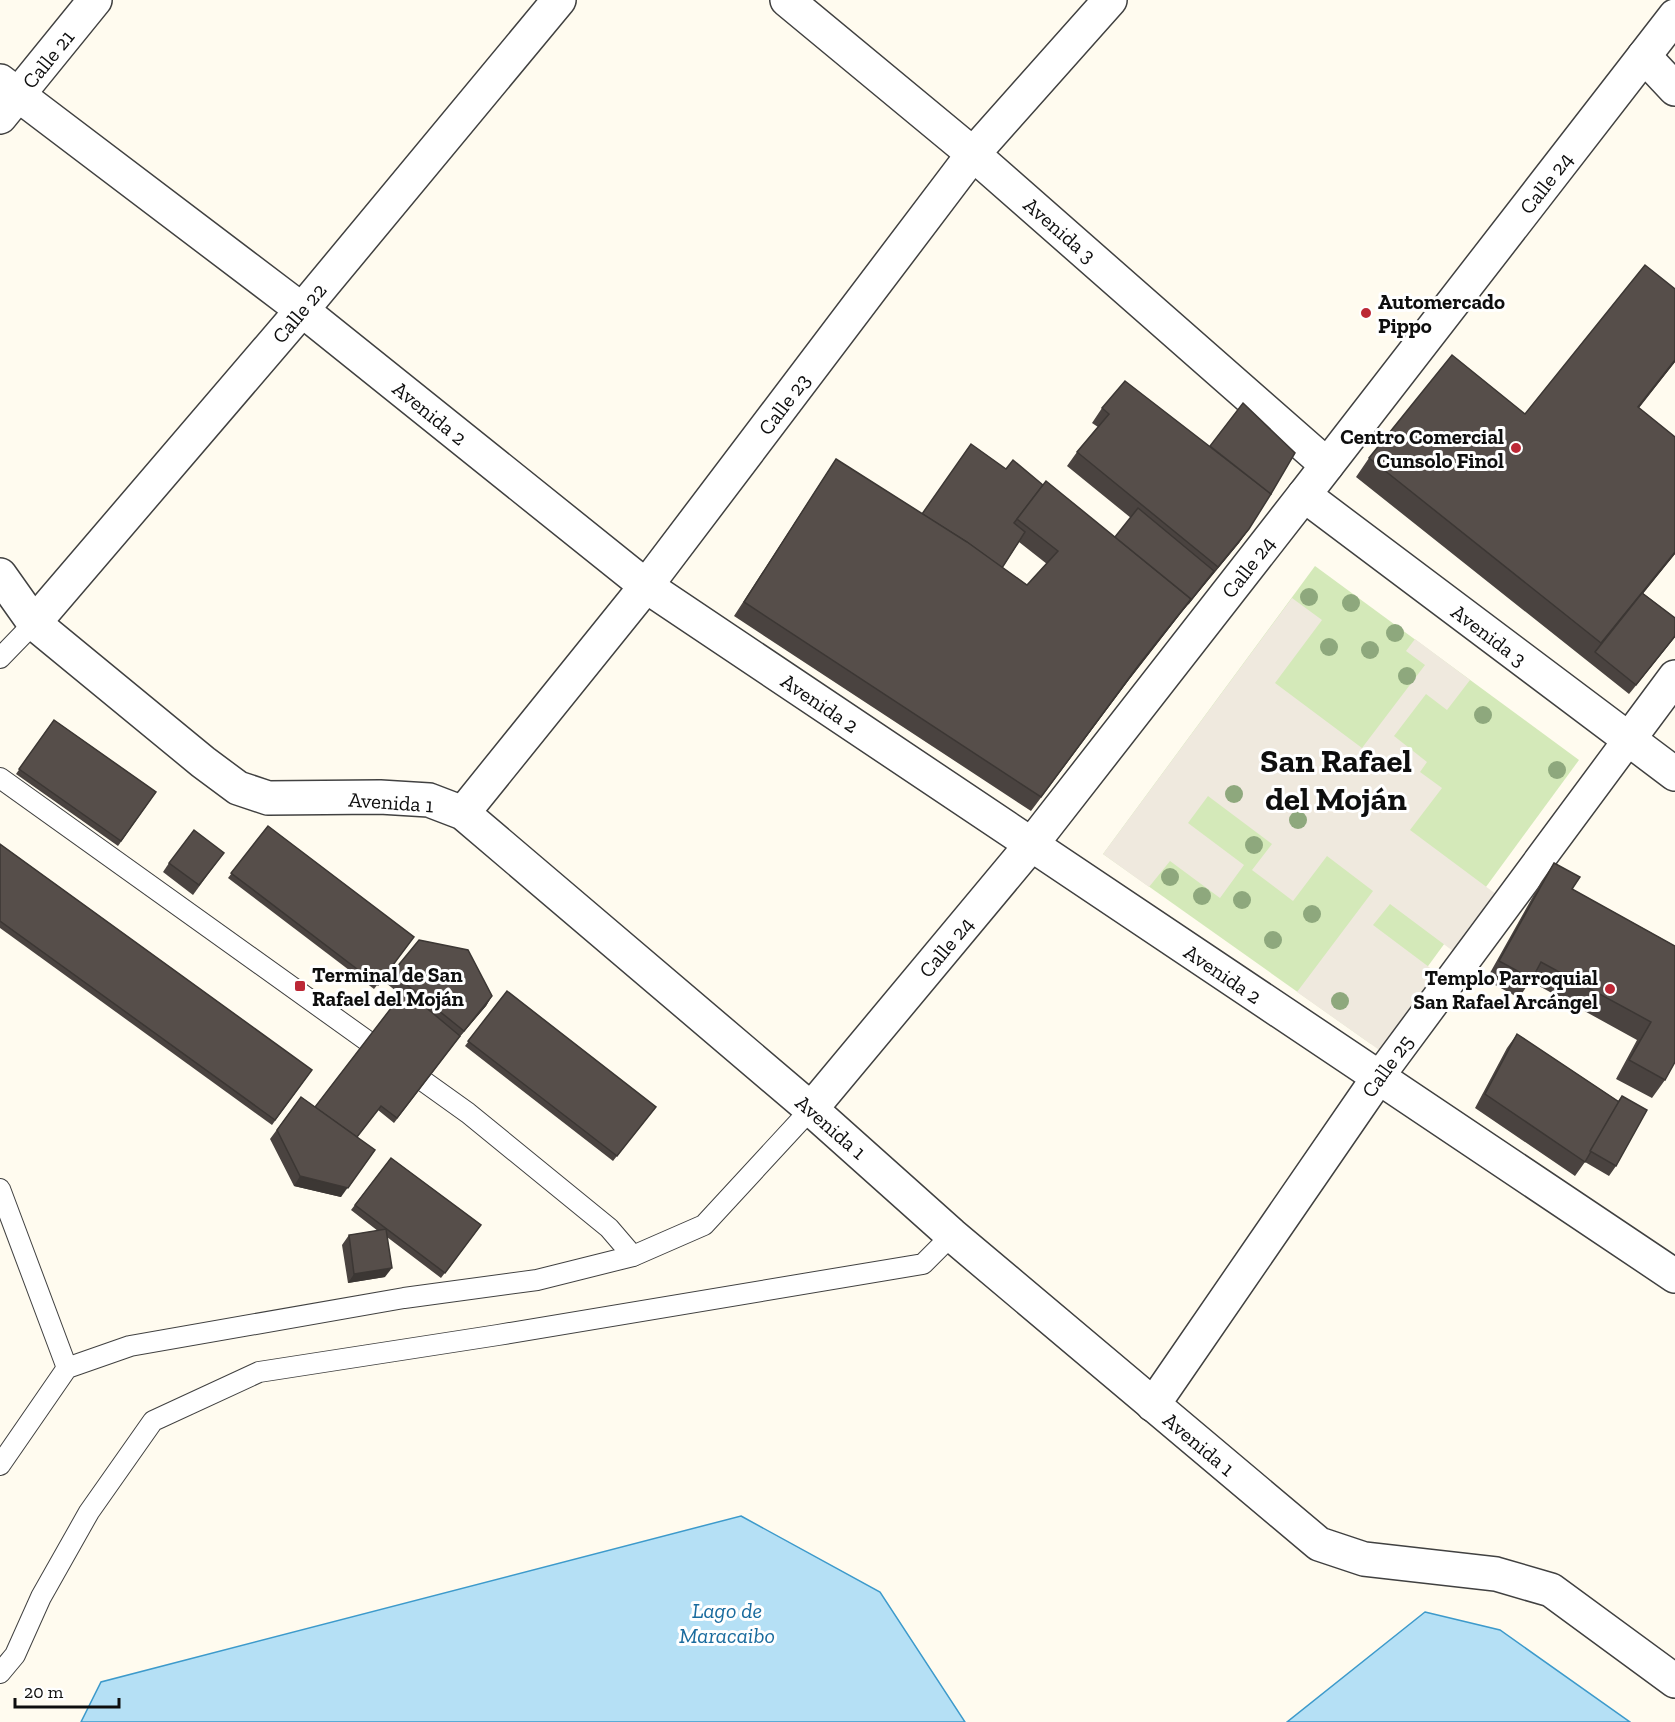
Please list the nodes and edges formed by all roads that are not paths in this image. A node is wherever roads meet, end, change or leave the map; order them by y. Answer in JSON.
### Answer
{"nodes":[{"id":1,"x":95,"y":0,"type":"edge"},
{"id":2,"x":560,"y":0,"type":"edge"},
{"id":3,"x":787,"y":0,"type":"edge"},
{"id":4,"x":1110,"y":0,"type":"edge"},
{"id":5,"x":1675,"y":16,"type":"edge"},
{"id":6,"x":1644,"y":56,"type":"junction"},
{"id":7,"x":1675,"y":89,"type":"edge"},
{"id":8,"x":6,"y":98,"type":"edge"},
{"id":9,"x":973,"y":154,"type":"junction"},
{"id":10,"x":302,"y":310,"type":"junction"},
{"id":11,"x":1327,"y":465,"type":"junction"},
{"id":12,"x":1304,"y":495,"type":"junction"},
{"id":13,"x":0,"y":575,"type":"edge"},
{"id":14,"x":646,"y":586,"type":"junction"},
{"id":15,"x":34,"y":623,"type":"junction"},
{"id":16,"x":0,"y":658,"type":"edge"},
{"id":17,"x":1675,"y":677,"type":"edge"},
{"id":18,"x":1629,"y":739,"type":"junction"},
{"id":19,"x":1675,"y":774,"type":"edge"},
{"id":20,"x":0,"y":778,"type":"edge"},
{"id":21,"x":463,"y":813,"type":"junction"},
{"id":22,"x":1031,"y":845,"type":"junction"},
{"id":23,"x":1378,"y":1078,"type":"junction"},
{"id":24,"x":812,"y":1109,"type":"junction"},
{"id":25,"x":0,"y":1189,"type":"edge"},
{"id":26,"x":952,"y":1234,"type":"junction"},
{"id":27,"x":633,"y":1256,"type":"junction"},
{"id":28,"x":1675,"y":1276,"type":"edge"},
{"id":29,"x":67,"y":1368,"type":"junction"},
{"id":30,"x":1153,"y":1405,"type":"junction"},
{"id":31,"x":0,"y":1465,"type":"edge"},
{"id":32,"x":0,"y":1673,"type":"edge"},
{"id":33,"x":1674,"y":1678,"type":"edge"}],
"edges":[{"from":1,"to":8,"type":"street","name":"Calle 21"},
{"from":2,"to":10,"type":"street","name":"Calle 22"},
{"from":3,"to":9,"type":"street","name":"Avenida 3"},
{"from":4,"to":9,"type":"street","name":"Calle 23"},
{"from":5,"to":6,"type":"street","name":"Calle 24"},
{"from":6,"to":7,"type":"street"},
{"from":6,"to":11,"type":"street","name":"Calle 24"},
{"from":8,"to":10,"type":"street","name":"Avenida 2"},
{"from":9,"to":11,"type":"street","name":"Avenida 3"},
{"from":9,"to":14,"type":"street","name":"Calle 23"},
{"from":10,"to":14,"type":"street","name":"Avenida 2"},
{"from":10,"to":15,"type":"street","name":"Calle 22"},
{"from":11,"to":12,"type":"street","name":"Calle 24"},
{"from":12,"to":18,"type":"street","name":"Avenida 3"},
{"from":12,"to":22,"type":"street","name":"Calle 24"},
{"from":13,"to":15,"type":"street","name":"Avenida 1"},
{"from":14,"to":21,"type":"street","name":"Calle 23"},
{"from":14,"to":22,"type":"street","name":"Avenida 2"},
{"from":15,"to":16,"type":"lane"},
{"from":15,"to":21,"type":"street","name":"Avenida 1"},
{"from":17,"to":18,"type":"street","name":"Calle 25"},
{"from":18,"to":19,"type":"street","name":"Avenida 3"},
{"from":18,"to":23,"type":"street","name":"Calle 25"},
{"from":20,"to":27,"type":"lane"},
{"from":21,"to":24,"type":"street","name":"Avenida 1"},
{"from":22,"to":23,"type":"street","name":"Avenida 2"},
{"from":22,"to":24,"type":"street","name":"Calle 24"},
{"from":23,"to":28,"type":"street","name":"Avenida 2"},
{"from":23,"to":30,"type":"street","name":"Calle 25"},
{"from":24,"to":26,"type":"street","name":"Avenida 1"},
{"from":24,"to":27,"type":"lane"},
{"from":25,"to":29,"type":"lane"},
{"from":26,"to":30,"type":"street","name":"Avenida 1"},
{"from":26,"to":32,"type":"lane"},
{"from":27,"to":29,"type":"lane"},
{"from":29,"to":31,"type":"lane"},
{"from":30,"to":33,"type":"street","name":"Avenida 1"}]}
